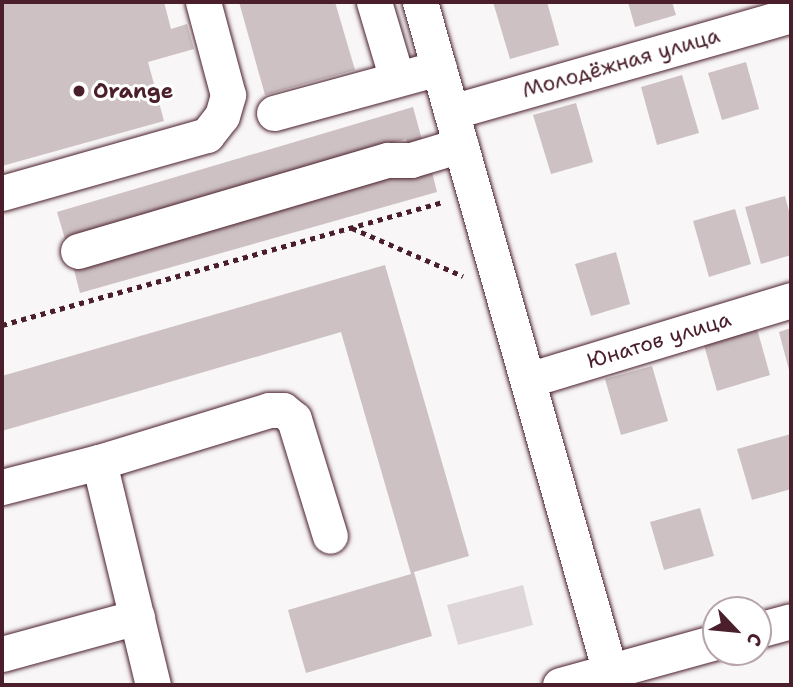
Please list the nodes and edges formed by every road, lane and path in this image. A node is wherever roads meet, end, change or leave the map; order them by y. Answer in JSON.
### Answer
{"nodes":[{"id":1,"x":203,"y":2,"type":"edge"},
{"id":2,"x":374,"y":2,"type":"edge"},
{"id":3,"x":420,"y":2,"type":"edge"},
{"id":4,"x":791,"y":15,"type":"edge"},
{"id":5,"x":439,"y":68,"type":"junction"},
{"id":6,"x":397,"y":79,"type":"junction"},
{"id":7,"x":451,"y":112,"type":"junction"},
{"id":8,"x":274,"y":113,"type":"dead end"},
{"id":9,"x":461,"y":145,"type":"junction"},
{"id":10,"x":2,"y":193,"type":"edge"},
{"id":11,"x":447,"y":200,"type":"dead end"},
{"id":12,"x":351,"y":228,"type":"junction"},
{"id":13,"x":78,"y":251,"type":"dead end"},
{"id":14,"x":468,"y":279,"type":"dead end"},
{"id":15,"x":791,"y":300,"type":"edge"},
{"id":16,"x":2,"y":325,"type":"edge"},
{"id":17,"x":528,"y":380,"type":"junction"},
{"id":18,"x":99,"y":462,"type":"junction"},
{"id":19,"x":2,"y":487,"type":"edge"},
{"id":20,"x":330,"y":537,"type":"dead end"},
{"id":21,"x":136,"y":617,"type":"junction"},
{"id":22,"x":791,"y":621,"type":"edge"},
{"id":23,"x":772,"y":626,"type":"edge"},
{"id":24,"x":702,"y":646,"type":"edge"},
{"id":25,"x":2,"y":654,"type":"edge"},
{"id":26,"x":610,"y":673,"type":"junction"},
{"id":27,"x":153,"y":685,"type":"edge"},
{"id":28,"x":560,"y":685,"type":"edge"}],
"edges":[{"from":1,"to":10,"type":"street"},
{"from":2,"to":6,"type":"street"},
{"from":3,"to":5,"type":"street"},
{"from":4,"to":7,"type":"street","name":"Молодёжная улица"},
{"from":5,"to":6,"type":"street"},
{"from":5,"to":7,"type":"street"},
{"from":6,"to":8,"type":"street"},
{"from":7,"to":9,"type":"street"},
{"from":9,"to":13,"type":"street"},
{"from":9,"to":17,"type":"street"},
{"from":11,"to":12,"type":"path"},
{"from":12,"to":14,"type":"path"},
{"from":12,"to":16,"type":"path"},
{"from":15,"to":17,"type":"street","name":"Юнатов улица"},
{"from":17,"to":26,"type":"street"},
{"from":18,"to":19,"type":"street"},
{"from":18,"to":20,"type":"street"},
{"from":18,"to":21,"type":"street"},
{"from":21,"to":25,"type":"street"},
{"from":21,"to":27,"type":"street"},
{"from":22,"to":23,"type":"street"},
{"from":24,"to":26,"type":"street"},
{"from":26,"to":28,"type":"street"}]}
